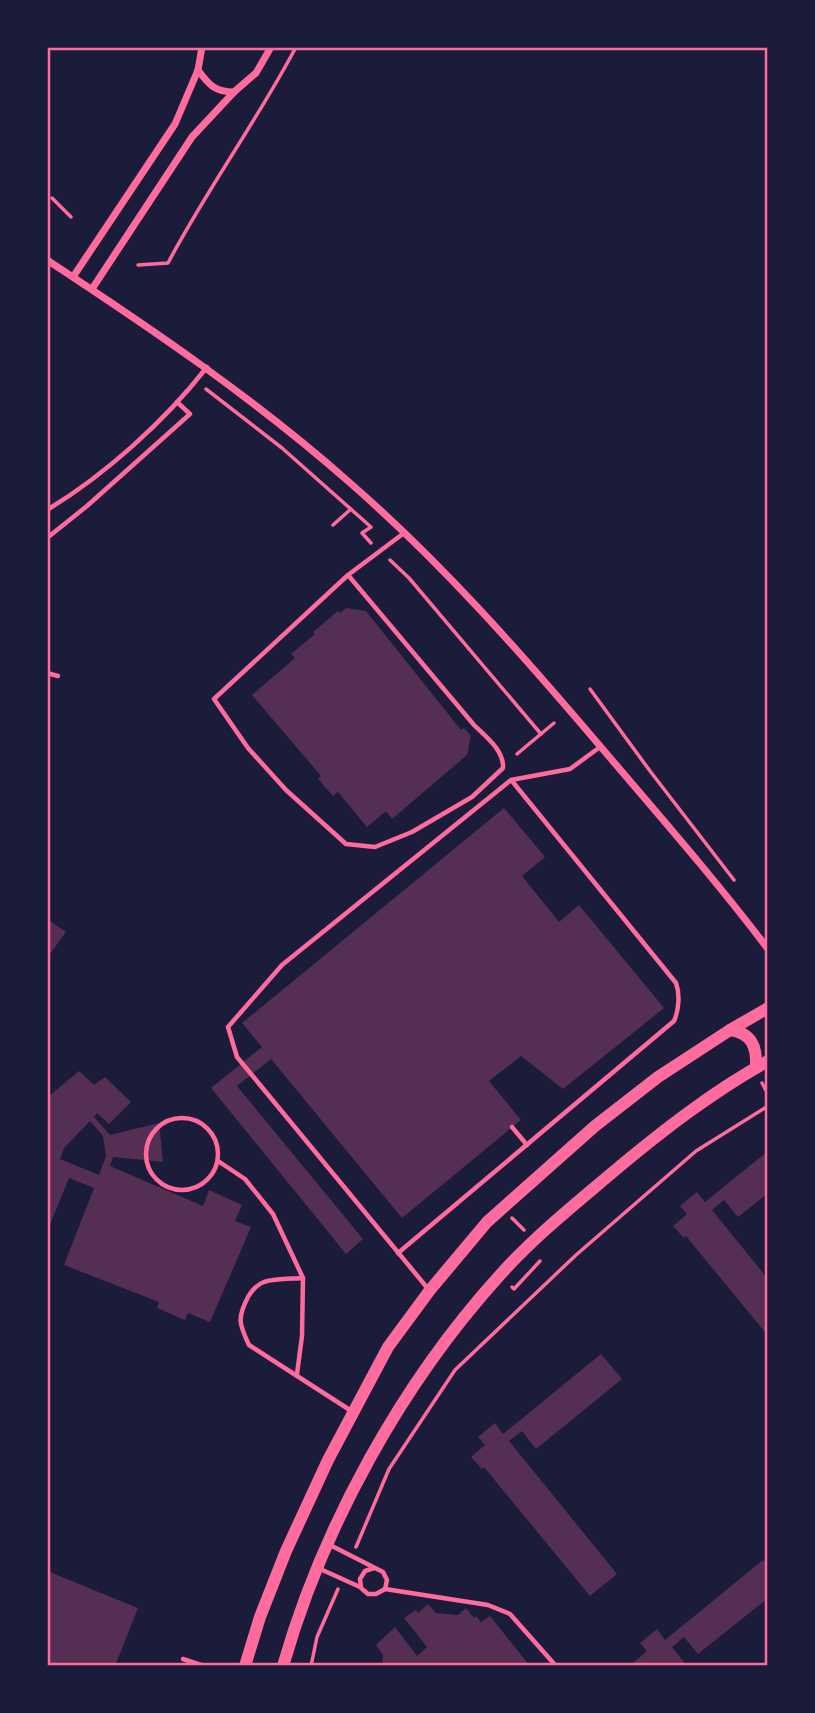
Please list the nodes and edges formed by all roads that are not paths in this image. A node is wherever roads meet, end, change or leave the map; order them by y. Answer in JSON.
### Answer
{"nodes":[{"id":1,"x":202,"y":47,"type":"edge"},
{"id":2,"x":271,"y":47,"type":"edge"},
{"id":3,"x":198,"y":71,"type":"junction"},
{"id":4,"x":234,"y":92,"type":"junction"},
{"id":5,"x":47,"y":260,"type":"edge"},
{"id":6,"x":73,"y":277,"type":"junction"},
{"id":7,"x":92,"y":289,"type":"junction"},
{"id":8,"x":206,"y":367,"type":"junction"},
{"id":9,"x":177,"y":402,"type":"junction"},
{"id":10,"x":47,"y":510,"type":"edge"},
{"id":11,"x":404,"y":533,"type":"junction"},
{"id":12,"x":47,"y":538,"type":"edge"},
{"id":13,"x":348,"y":575,"type":"junction"},
{"id":14,"x":47,"y":673,"type":"edge"},
{"id":15,"x":58,"y":676,"type":"dead end"},
{"id":16,"x":601,"y":746,"type":"junction"},
{"id":17,"x":511,"y":780,"type":"junction"},
{"id":18,"x":768,"y":949,"type":"edge"},
{"id":19,"x":768,"y":1008,"type":"edge"},
{"id":20,"x":730,"y":1030,"type":"junction"},
{"id":21,"x":762,"y":1064,"type":"edge"},
{"id":22,"x":512,"y":1127,"type":"dead end"},
{"id":23,"x":527,"y":1145,"type":"junction"},
{"id":24,"x":218,"y":1161,"type":"junction"},
{"id":25,"x":398,"y":1253,"type":"junction"},
{"id":26,"x":303,"y":1278,"type":"junction"},
{"id":27,"x":430,"y":1290,"type":"junction"},
{"id":28,"x":298,"y":1374,"type":"junction"},
{"id":29,"x":353,"y":1412,"type":"junction"},
{"id":30,"x":327,"y":1544,"type":"junction"},
{"id":31,"x":316,"y":1567,"type":"junction"},
{"id":32,"x":374,"y":1568,"type":"junction"},
{"id":33,"x":361,"y":1588,"type":"junction"},
{"id":34,"x":385,"y":1589,"type":"junction"},
{"id":35,"x":183,"y":1659,"type":"dead end"},
{"id":36,"x":204,"y":1666,"type":"edge"},
{"id":37,"x":245,"y":1666,"type":"edge"},
{"id":38,"x":283,"y":1666,"type":"edge"},
{"id":39,"x":556,"y":1666,"type":"edge"}],
"edges":[{"from":1,"to":3,"type":"street"},
{"from":2,"to":4,"type":"street"},
{"from":3,"to":4,"type":"street"},
{"from":3,"to":6,"type":"street"},
{"from":4,"to":7,"type":"street"},
{"from":5,"to":6,"type":"street"},
{"from":6,"to":7,"type":"street"},
{"from":7,"to":8,"type":"street"},
{"from":8,"to":9,"type":"lane"},
{"from":8,"to":11,"type":"street"},
{"from":9,"to":10,"type":"lane"},
{"from":9,"to":12,"type":"lane"},
{"from":11,"to":13,"type":"lane"},
{"from":11,"to":16,"type":"street"},
{"from":13,"to":13,"type":"lane"},
{"from":14,"to":15,"type":"lane"},
{"from":16,"to":17,"type":"lane"},
{"from":16,"to":18,"type":"street"},
{"from":17,"to":23,"type":"lane"},
{"from":17,"to":25,"type":"lane"},
{"from":19,"to":20,"type":"main road"},
{"from":20,"to":21,"type":"main road"},
{"from":20,"to":27,"type":"main road"},
{"from":21,"to":30,"type":"main road"},
{"from":22,"to":23,"type":"lane"},
{"from":23,"to":25,"type":"lane"},
{"from":24,"to":24,"type":"lane"},
{"from":24,"to":26,"type":"lane"},
{"from":25,"to":27,"type":"lane"},
{"from":26,"to":28,"type":"lane"},
{"from":26,"to":28,"type":"lane"},
{"from":27,"to":29,"type":"main road"},
{"from":28,"to":29,"type":"lane"},
{"from":29,"to":37,"type":"main road"},
{"from":30,"to":31,"type":"main road"},
{"from":30,"to":32,"type":"lane"},
{"from":31,"to":33,"type":"lane"},
{"from":31,"to":38,"type":"main road"},
{"from":32,"to":33,"type":"lane"},
{"from":32,"to":34,"type":"lane"},
{"from":33,"to":34,"type":"lane"},
{"from":34,"to":39,"type":"lane"},
{"from":35,"to":36,"type":"lane"}]}
